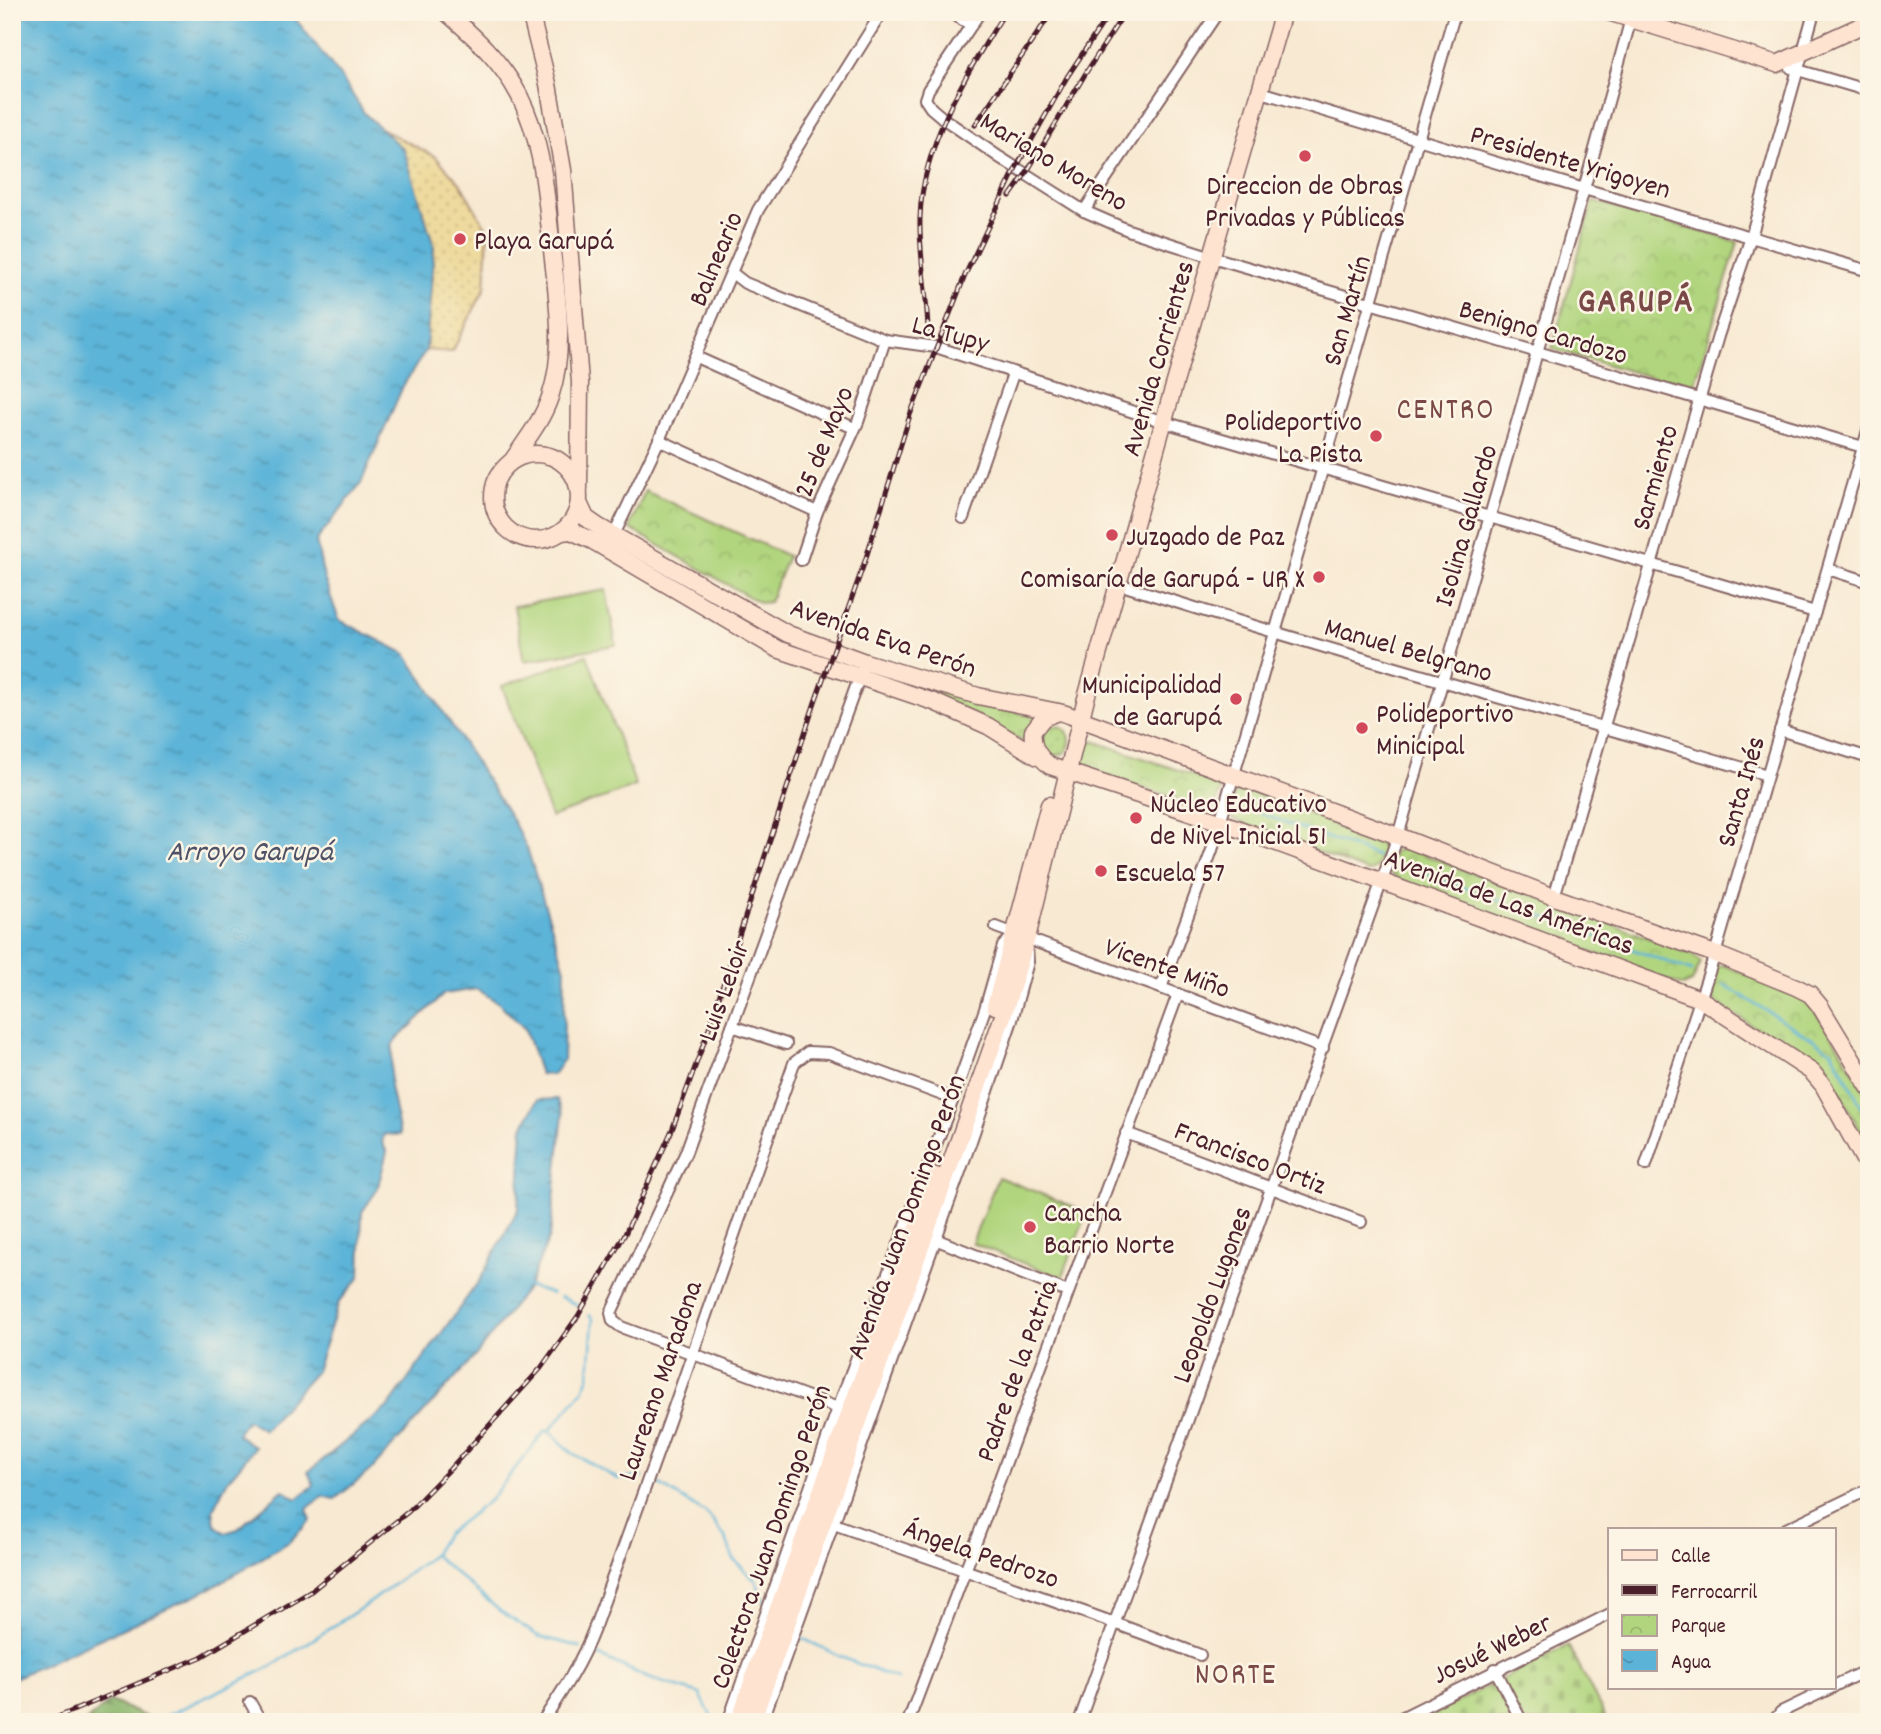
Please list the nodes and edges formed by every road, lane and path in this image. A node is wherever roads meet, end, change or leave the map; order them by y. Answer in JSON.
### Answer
{"nodes":[{"id":1,"x":446,"y":12,"type":"edge"},
{"id":2,"x":530,"y":12,"type":"edge"},
{"id":3,"x":882,"y":12,"type":"edge"},
{"id":4,"x":949,"y":12,"type":"edge"},
{"id":5,"x":980,"y":12,"type":"edge"},
{"id":6,"x":1218,"y":12,"type":"edge"},
{"id":7,"x":1283,"y":12,"type":"edge"},
{"id":8,"x":1455,"y":12,"type":"edge"},
{"id":9,"x":1608,"y":12,"type":"edge"},
{"id":10,"x":1814,"y":12,"type":"edge"},
{"id":11,"x":1632,"y":16,"type":"edge"},
{"id":12,"x":1869,"y":22,"type":"edge"},
{"id":13,"x":971,"y":25,"type":"junction"},
{"id":14,"x":1803,"y":51,"type":"junction"},
{"id":15,"x":1777,"y":64,"type":"junction"},
{"id":16,"x":1797,"y":70,"type":"junction"},
{"id":17,"x":1869,"y":91,"type":"edge"},
{"id":18,"x":1261,"y":92,"type":"junction"},
{"id":19,"x":1419,"y":139,"type":"junction"},
{"id":20,"x":1584,"y":189,"type":"junction"},
{"id":21,"x":1084,"y":211,"type":"junction"},
{"id":22,"x":1751,"y":237,"type":"junction"},
{"id":23,"x":1212,"y":257,"type":"junction"},
{"id":24,"x":1869,"y":271,"type":"edge"},
{"id":25,"x":732,"y":273,"type":"junction"},
{"id":26,"x":1371,"y":303,"type":"junction"},
{"id":27,"x":885,"y":340,"type":"junction"},
{"id":28,"x":1537,"y":352,"type":"junction"},
{"id":29,"x":696,"y":356,"type":"junction"},
{"id":30,"x":1013,"y":374,"type":"junction"},
{"id":31,"x":1699,"y":399,"type":"junction"},
{"id":32,"x":1164,"y":422,"type":"junction"},
{"id":33,"x":1869,"y":427,"type":"edge"},
{"id":34,"x":854,"y":428,"type":"junction"},
{"id":35,"x":659,"y":440,"type":"junction"},
{"id":36,"x":1863,"y":447,"type":"junction"},
{"id":37,"x":512,"y":461,"type":"junction"},
{"id":38,"x":1323,"y":468,"type":"junction"},
{"id":39,"x":579,"y":496,"type":"junction"},
{"id":40,"x":817,"y":512,"type":"junction"},
{"id":41,"x":1490,"y":517,"type":"junction"},
{"id":42,"x":963,"y":518,"type":"dead end"},
{"id":43,"x":561,"y":532,"type":"junction"},
{"id":44,"x":614,"y":535,"type":"junction"},
{"id":45,"x":801,"y":560,"type":"dead end"},
{"id":46,"x":1651,"y":564,"type":"junction"},
{"id":47,"x":1828,"y":569,"type":"junction"},
{"id":48,"x":1869,"y":582,"type":"edge"},
{"id":49,"x":1119,"y":584,"type":"junction"},
{"id":50,"x":1815,"y":612,"type":"junction"},
{"id":51,"x":1275,"y":632,"type":"junction"},
{"id":52,"x":863,"y":669,"type":"junction"},
{"id":53,"x":1442,"y":683,"type":"junction"},
{"id":54,"x":1058,"y":712,"type":"junction"},
{"id":55,"x":1082,"y":720,"type":"junction"},
{"id":56,"x":1604,"y":727,"type":"junction"},
{"id":57,"x":1780,"y":730,"type":"junction"},
{"id":58,"x":1041,"y":758,"type":"junction"},
{"id":59,"x":1869,"y":758,"type":"edge"},
{"id":60,"x":1063,"y":770,"type":"junction"},
{"id":61,"x":1767,"y":775,"type":"junction"},
{"id":62,"x":1234,"y":776,"type":"junction"},
{"id":63,"x":1220,"y":822,"type":"junction"},
{"id":64,"x":1398,"y":836,"type":"junction"},
{"id":65,"x":1383,"y":881,"type":"junction"},
{"id":66,"x":1554,"y":897,"type":"junction"},
{"id":67,"x":996,"y":927,"type":"dead end"},
{"id":68,"x":1021,"y":936,"type":"junction"},
{"id":69,"x":1715,"y":954,"type":"junction"},
{"id":70,"x":1161,"y":988,"type":"junction"},
{"id":71,"x":1178,"y":994,"type":"junction"},
{"id":72,"x":1700,"y":999,"type":"junction"},
{"id":73,"x":733,"y":1026,"type":"junction"},
{"id":74,"x":786,"y":1044,"type":"dead end"},
{"id":75,"x":1323,"y":1048,"type":"junction"},
{"id":76,"x":1869,"y":1087,"type":"edge"},
{"id":77,"x":953,"y":1099,"type":"junction"},
{"id":78,"x":1126,"y":1133,"type":"junction"},
{"id":79,"x":1646,"y":1165,"type":"dead end"},
{"id":80,"x":1869,"y":1168,"type":"edge"},
{"id":81,"x":1272,"y":1190,"type":"junction"},
{"id":82,"x":1361,"y":1222,"type":"dead end"},
{"id":83,"x":935,"y":1239,"type":"junction"},
{"id":84,"x":1068,"y":1292,"type":"junction"},
{"id":85,"x":691,"y":1354,"type":"junction"},
{"id":86,"x":838,"y":1408,"type":"junction"},
{"id":87,"x":1869,"y":1489,"type":"edge"},
{"id":88,"x":834,"y":1524,"type":"junction"},
{"id":89,"x":1788,"y":1528,"type":"edge"},
{"id":90,"x":965,"y":1572,"type":"junction"},
{"id":91,"x":1608,"y":1615,"type":"edge"},
{"id":92,"x":1115,"y":1622,"type":"junction"},
{"id":93,"x":1200,"y":1655,"type":"dead end"},
{"id":94,"x":1495,"y":1669,"type":"junction"},
{"id":95,"x":1869,"y":1669,"type":"edge"},
{"id":96,"x":1836,"y":1685,"type":"edge"},
{"id":97,"x":1829,"y":1688,"type":"edge"},
{"id":98,"x":250,"y":1702,"type":"dead end"},
{"id":99,"x":261,"y":1722,"type":"edge"},
{"id":100,"x":542,"y":1722,"type":"edge"},
{"id":101,"x":728,"y":1722,"type":"edge"},
{"id":102,"x":739,"y":1722,"type":"edge"},
{"id":103,"x":752,"y":1722,"type":"edge"},
{"id":104,"x":762,"y":1722,"type":"edge"},
{"id":105,"x":908,"y":1722,"type":"edge"},
{"id":106,"x":1079,"y":1722,"type":"edge"},
{"id":107,"x":1393,"y":1722,"type":"edge"},
{"id":108,"x":1522,"y":1722,"type":"edge"},
{"id":109,"x":1776,"y":1722,"type":"edge"}],
"edges":[{"from":1,"to":37,"type":"main road"},
{"from":2,"to":39,"type":"main road"},
{"from":3,"to":25,"type":"street","name":"Balneario"},
{"from":4,"to":13,"type":"street"},
{"from":5,"to":13,"type":"street"},
{"from":6,"to":21,"type":"street"},
{"from":7,"to":18,"type":"main road","name":"Avenida Corrientes"},
{"from":8,"to":19,"type":"street","name":"San Martín"},
{"from":9,"to":11,"type":"main road"},
{"from":10,"to":14,"type":"street","name":"Sarmiento"},
{"from":11,"to":15,"type":"main road"},
{"from":11,"to":20,"type":"street","name":"Isolina Gallardo"},
{"from":12,"to":14,"type":"main road"},
{"from":13,"to":21,"type":"street","name":"Mariano Moreno"},
{"from":14,"to":15,"type":"main road"},
{"from":14,"to":16,"type":"street","name":"Sarmiento"},
{"from":15,"to":16,"type":"street"},
{"from":16,"to":17,"type":"street"},
{"from":16,"to":22,"type":"street","name":"Sarmiento"},
{"from":18,"to":19,"type":"street","name":"Presidente Yrigoyen"},
{"from":18,"to":23,"type":"main road","name":"Avenida Corrientes"},
{"from":19,"to":20,"type":"street","name":"Presidente Yrigoyen"},
{"from":19,"to":26,"type":"street","name":"San Martín"},
{"from":20,"to":22,"type":"street","name":"Presidente Yrigoyen"},
{"from":20,"to":28,"type":"street","name":"Isolina Gallardo"},
{"from":21,"to":23,"type":"street","name":"Mariano Moreno"},
{"from":22,"to":24,"type":"street","name":"Presidente Yrigoyen"},
{"from":22,"to":31,"type":"street","name":"Sarmiento"},
{"from":23,"to":26,"type":"street","name":"Benigno Cardozo"},
{"from":23,"to":32,"type":"main road","name":"Avenida Corrientes"},
{"from":25,"to":27,"type":"street","name":"La Tupy"},
{"from":25,"to":29,"type":"street","name":"Balneario"},
{"from":26,"to":28,"type":"street","name":"Benigno Cardozo"},
{"from":26,"to":38,"type":"street","name":"San Martín"},
{"from":27,"to":30,"type":"street","name":"La Tupy"},
{"from":27,"to":34,"type":"street","name":"25 de Mayo"},
{"from":28,"to":31,"type":"street","name":"Benigno Cardozo"},
{"from":28,"to":41,"type":"street","name":"Isolina Gallardo"},
{"from":29,"to":34,"type":"street"},
{"from":29,"to":35,"type":"street","name":"Balneario"},
{"from":30,"to":32,"type":"street","name":"La Tupy"},
{"from":30,"to":42,"type":"street"},
{"from":31,"to":36,"type":"street","name":"Benigno Cardozo"},
{"from":31,"to":46,"type":"street","name":"Sarmiento"},
{"from":32,"to":38,"type":"street","name":"La Tupy"},
{"from":32,"to":49,"type":"main road","name":"Avenida Corrientes"},
{"from":33,"to":36,"type":"street","name":"Santa Inés"},
{"from":34,"to":40,"type":"street","name":"25 de Mayo"},
{"from":35,"to":40,"type":"street"},
{"from":35,"to":44,"type":"street","name":"Balneario"},
{"from":36,"to":47,"type":"street","name":"Santa Inés"},
{"from":37,"to":39,"type":"main road"},
{"from":37,"to":43,"type":"main road"},
{"from":38,"to":41,"type":"street","name":"La Tupy"},
{"from":38,"to":51,"type":"street","name":"San Martín"},
{"from":39,"to":43,"type":"main road"},
{"from":39,"to":44,"type":"main road","name":"Avenida Eva Perón"},
{"from":40,"to":45,"type":"street","name":"25 de Mayo"},
{"from":41,"to":46,"type":"street","name":"La Tupy"},
{"from":41,"to":53,"type":"street","name":"Isolina Gallardo"},
{"from":43,"to":52,"type":"main road","name":"Avenida Eva Perón"},
{"from":44,"to":52,"type":"main road","name":"Avenida Eva Perón"},
{"from":46,"to":50,"type":"street","name":"La Tupy"},
{"from":46,"to":56,"type":"street","name":"Sarmiento"},
{"from":47,"to":48,"type":"street"},
{"from":47,"to":50,"type":"street","name":"Santa Inés"},
{"from":49,"to":51,"type":"street","name":"Manuel Belgrano"},
{"from":49,"to":55,"type":"main road","name":"Avenida Corrientes"},
{"from":50,"to":57,"type":"street","name":"Santa Inés"},
{"from":51,"to":53,"type":"street","name":"Manuel Belgrano"},
{"from":51,"to":62,"type":"street","name":"San Martín"},
{"from":52,"to":54,"type":"main road","name":"Avenida Eva Perón"},
{"from":52,"to":58,"type":"main road","name":"Avenida Eva Perón"},
{"from":52,"to":73,"type":"street","name":"Luis Leloir"},
{"from":53,"to":56,"type":"street","name":"Manuel Belgrano"},
{"from":53,"to":64,"type":"street","name":"Isolina Gallardo"},
{"from":54,"to":55,"type":"main road","name":"Avenida Eva Perón"},
{"from":54,"to":58,"type":"main road"},
{"from":55,"to":60,"type":"main road","name":"Avenida Juan Domingo Perón"},
{"from":55,"to":62,"type":"main road","name":"Avenida de Las Américas"},
{"from":56,"to":61,"type":"street","name":"Manuel Belgrano"},
{"from":56,"to":66,"type":"street","name":"Sarmiento"},
{"from":57,"to":59,"type":"street"},
{"from":57,"to":61,"type":"street","name":"Santa Inés"},
{"from":58,"to":60,"type":"main road","name":"Avenida Eva Perón"},
{"from":60,"to":63,"type":"main road","name":"Avenida de Las Américas"},
{"from":60,"to":68,"type":"main road","name":"Avenida Juan Domingo Perón"},
{"from":61,"to":69,"type":"street","name":"Santa Inés"},
{"from":62,"to":63,"type":"street","name":"San Martín"},
{"from":62,"to":64,"type":"main road","name":"Avenida de Las Américas"},
{"from":63,"to":65,"type":"main road","name":"Avenida de Las Américas"},
{"from":63,"to":70,"type":"street"},
{"from":64,"to":65,"type":"street","name":"Isolina Gallardo"},
{"from":64,"to":66,"type":"main road","name":"Avenida de Las Américas"},
{"from":65,"to":72,"type":"main road","name":"Avenida de Las Américas"},
{"from":65,"to":75,"type":"street","name":"Leopoldo Lugones"},
{"from":66,"to":69,"type":"main road","name":"Avenida de Las Américas"},
{"from":67,"to":68,"type":"street","name":"Vicente Miño"},
{"from":68,"to":70,"type":"street","name":"Vicente Miño"},
{"from":68,"to":77,"type":"street","name":"Colectora Juan Domingo Perón"},
{"from":68,"to":83,"type":"street","name":"Colectora Juan Domingo Perón"},
{"from":68,"to":102,"type":"main road","name":"Avenida Juan Domingo Perón"},
{"from":68,"to":103,"type":"main road","name":"Avenida Juan Domingo Perón"},
{"from":69,"to":72,"type":"street","name":"Santa Inés"},
{"from":69,"to":76,"type":"main road","name":"Avenida de Las Américas"},
{"from":70,"to":71,"type":"street","name":"Vicente Miño"},
{"from":71,"to":75,"type":"street","name":"Vicente Miño"},
{"from":71,"to":78,"type":"street","name":"Padre de la Patria"},
{"from":72,"to":79,"type":"street","name":"Santa Inés"},
{"from":72,"to":80,"type":"main road","name":"Avenida de Las Américas"},
{"from":73,"to":74,"type":"street"},
{"from":73,"to":85,"type":"street","name":"Luis Leloir"},
{"from":75,"to":81,"type":"street","name":"Leopoldo Lugones"},
{"from":77,"to":85,"type":"street","name":"Laureano Maradona"},
{"from":77,"to":86,"type":"street","name":"Colectora Juan Domingo Perón"},
{"from":78,"to":81,"type":"street","name":"Francisco Ortiz"},
{"from":78,"to":84,"type":"street","name":"Padre de la Patria"},
{"from":81,"to":82,"type":"street","name":"Francisco Ortiz"},
{"from":81,"to":92,"type":"street","name":"Leopoldo Lugones"},
{"from":83,"to":84,"type":"street"},
{"from":83,"to":88,"type":"street","name":"Colectora Juan Domingo Perón"},
{"from":84,"to":90,"type":"street","name":"Padre de la Patria"},
{"from":85,"to":86,"type":"street"},
{"from":85,"to":100,"type":"street","name":"Laureano Maradona"},
{"from":86,"to":101,"type":"street","name":"Colectora Juan Domingo Perón"},
{"from":87,"to":89,"type":"street"},
{"from":88,"to":90,"type":"street","name":"Ángela Pedrozo"},
{"from":88,"to":104,"type":"street","name":"Colectora Juan Domingo Perón"},
{"from":90,"to":92,"type":"street","name":"Ángela Pedrozo"},
{"from":90,"to":105,"type":"street","name":"Padre de la Patria"},
{"from":91,"to":94,"type":"street","name":"Josué Weber"},
{"from":92,"to":93,"type":"street","name":"Ángela Pedrozo"},
{"from":92,"to":106,"type":"street","name":"Leopoldo Lugones"},
{"from":94,"to":107,"type":"street","name":"Josué Weber"},
{"from":94,"to":108,"type":"street"},
{"from":95,"to":96,"type":"street"},
{"from":97,"to":109,"type":"street"},
{"from":98,"to":99,"type":"street"}]}
